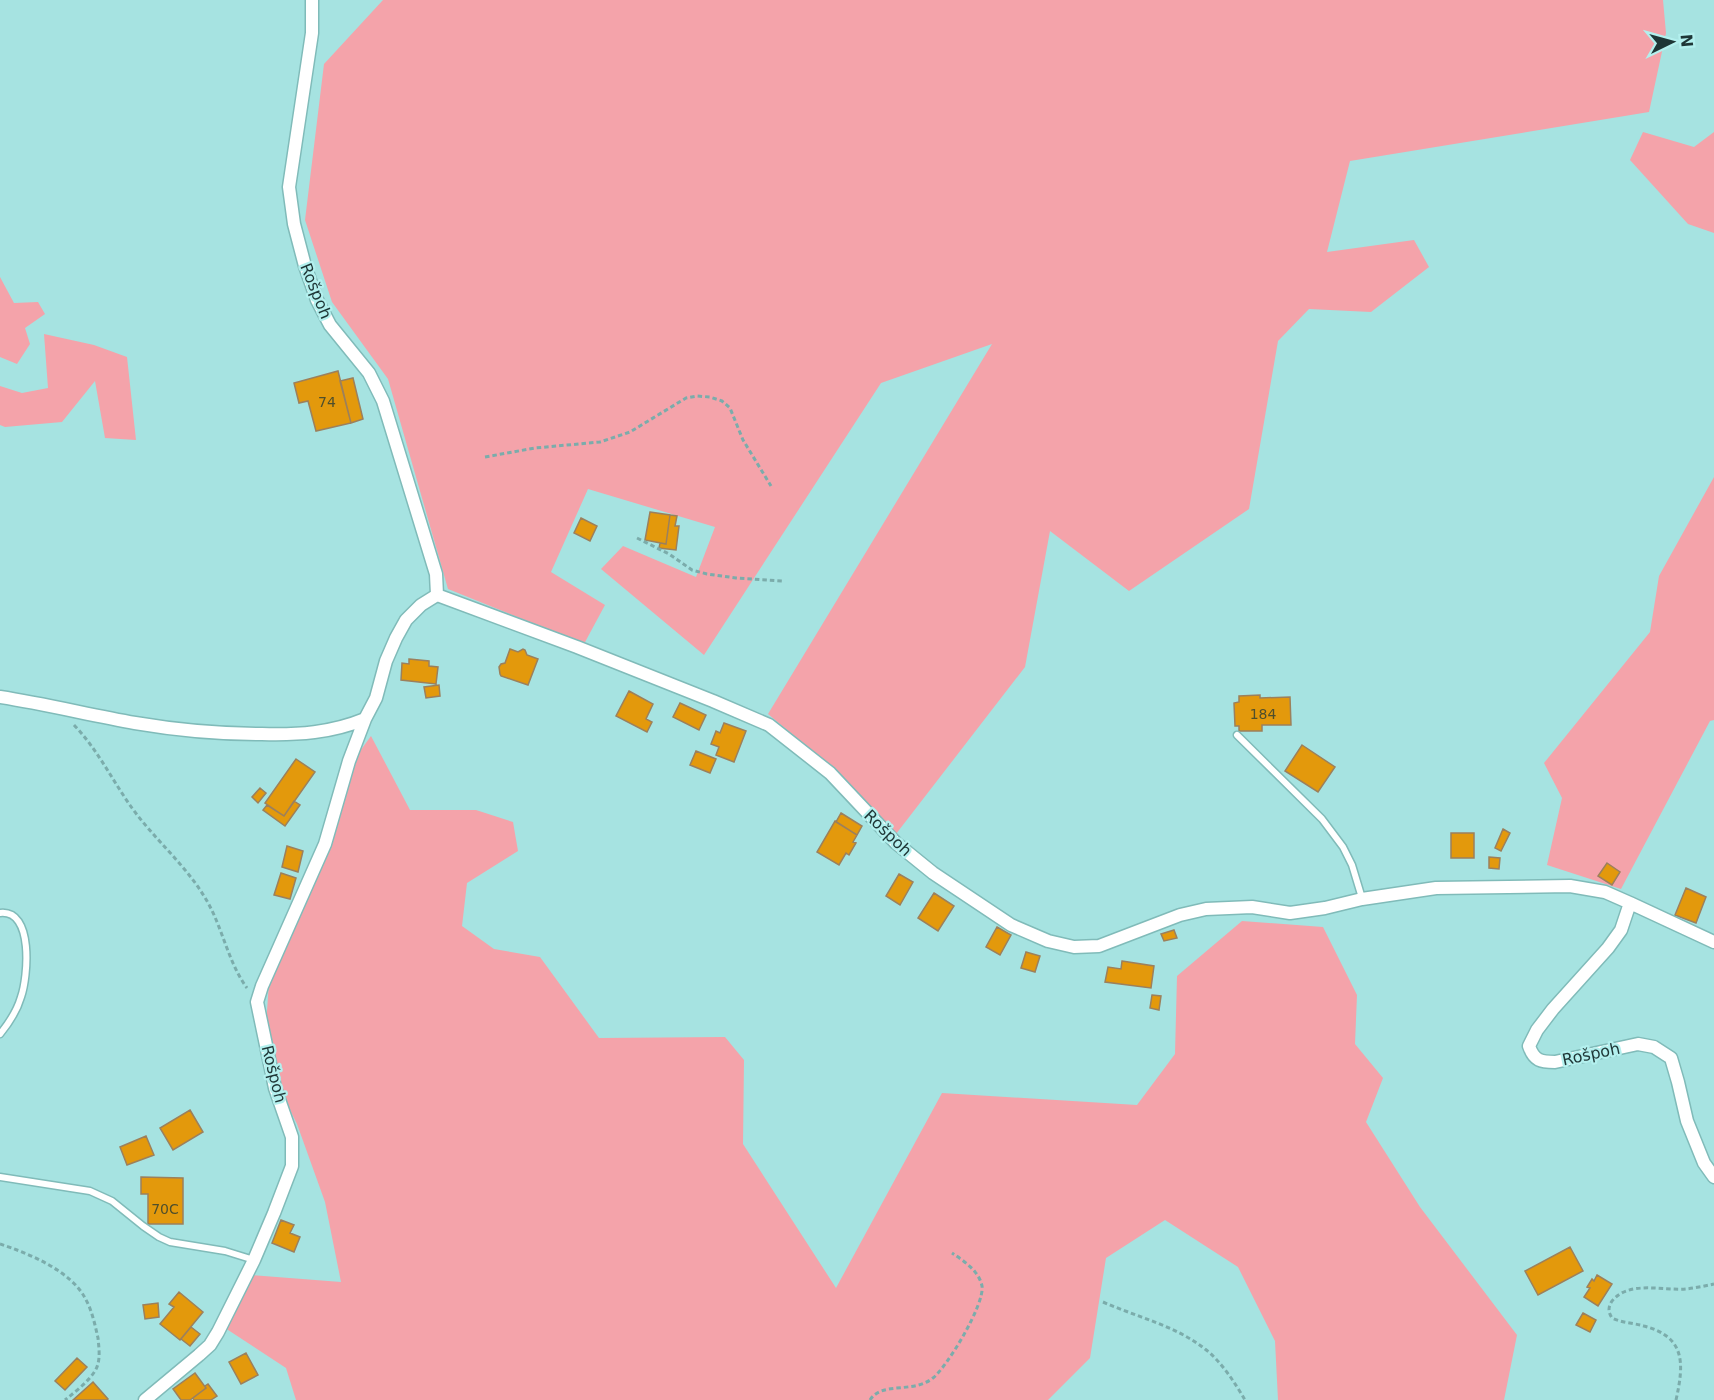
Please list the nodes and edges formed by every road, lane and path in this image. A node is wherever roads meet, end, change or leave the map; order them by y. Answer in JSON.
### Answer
{"nodes":[{"id":1,"x":312,"y":0,"type":"edge"},
{"id":2,"x":485,"y":457,"type":"dead end"},
{"id":3,"x":771,"y":486,"type":"dead end"},
{"id":4,"x":638,"y":538,"type":"dead end"},
{"id":5,"x":782,"y":581,"type":"dead end"},
{"id":6,"x":436,"y":595,"type":"junction"},
{"id":7,"x":0,"y":697,"type":"edge"},
{"id":8,"x":365,"y":719,"type":"junction"},
{"id":9,"x":73,"y":724,"type":"dead end"},
{"id":10,"x":1237,"y":735,"type":"dead end"},
{"id":11,"x":1362,"y":899,"type":"junction"},
{"id":12,"x":1630,"y":903,"type":"junction"},
{"id":13,"x":0,"y":913,"type":"edge"},
{"id":14,"x":1714,"y":942,"type":"edge"},
{"id":15,"x":257,"y":1002,"type":"junction"},
{"id":16,"x":0,"y":1034,"type":"edge"},
{"id":17,"x":0,"y":1177,"type":"edge"},
{"id":18,"x":1714,"y":1177,"type":"edge"},
{"id":19,"x":0,"y":1244,"type":"edge"},
{"id":20,"x":952,"y":1253,"type":"dead end"},
{"id":21,"x":254,"y":1260,"type":"junction"},
{"id":22,"x":1714,"y":1284,"type":"edge"},
{"id":23,"x":1103,"y":1302,"type":"dead end"},
{"id":24,"x":65,"y":1400,"type":"edge"},
{"id":25,"x":145,"y":1400,"type":"edge"},
{"id":26,"x":870,"y":1400,"type":"edge"},
{"id":27,"x":1245,"y":1400,"type":"edge"},
{"id":28,"x":1676,"y":1400,"type":"edge"}],
"edges":[{"from":1,"to":6,"type":"street","name":"Rošpoh"},
{"from":2,"to":3,"type":"path"},
{"from":4,"to":5,"type":"path"},
{"from":6,"to":8,"type":"street"},
{"from":6,"to":11,"type":"street","name":"Rošpoh"},
{"from":7,"to":8,"type":"street"},
{"from":8,"to":15,"type":"street"},
{"from":9,"to":15,"type":"path"},
{"from":10,"to":11,"type":"lane"},
{"from":11,"to":12,"type":"street","name":"Rošpoh"},
{"from":12,"to":14,"type":"street","name":"Rošpoh"},
{"from":12,"to":18,"type":"street","name":"Rošpoh"},
{"from":13,"to":16,"type":"lane"},
{"from":15,"to":21,"type":"street","name":"Rošpoh"},
{"from":17,"to":21,"type":"lane"},
{"from":19,"to":24,"type":"path"},
{"from":20,"to":26,"type":"path"},
{"from":21,"to":25,"type":"street","name":"Rošpoh"},
{"from":22,"to":28,"type":"path"},
{"from":23,"to":27,"type":"path"}]}
